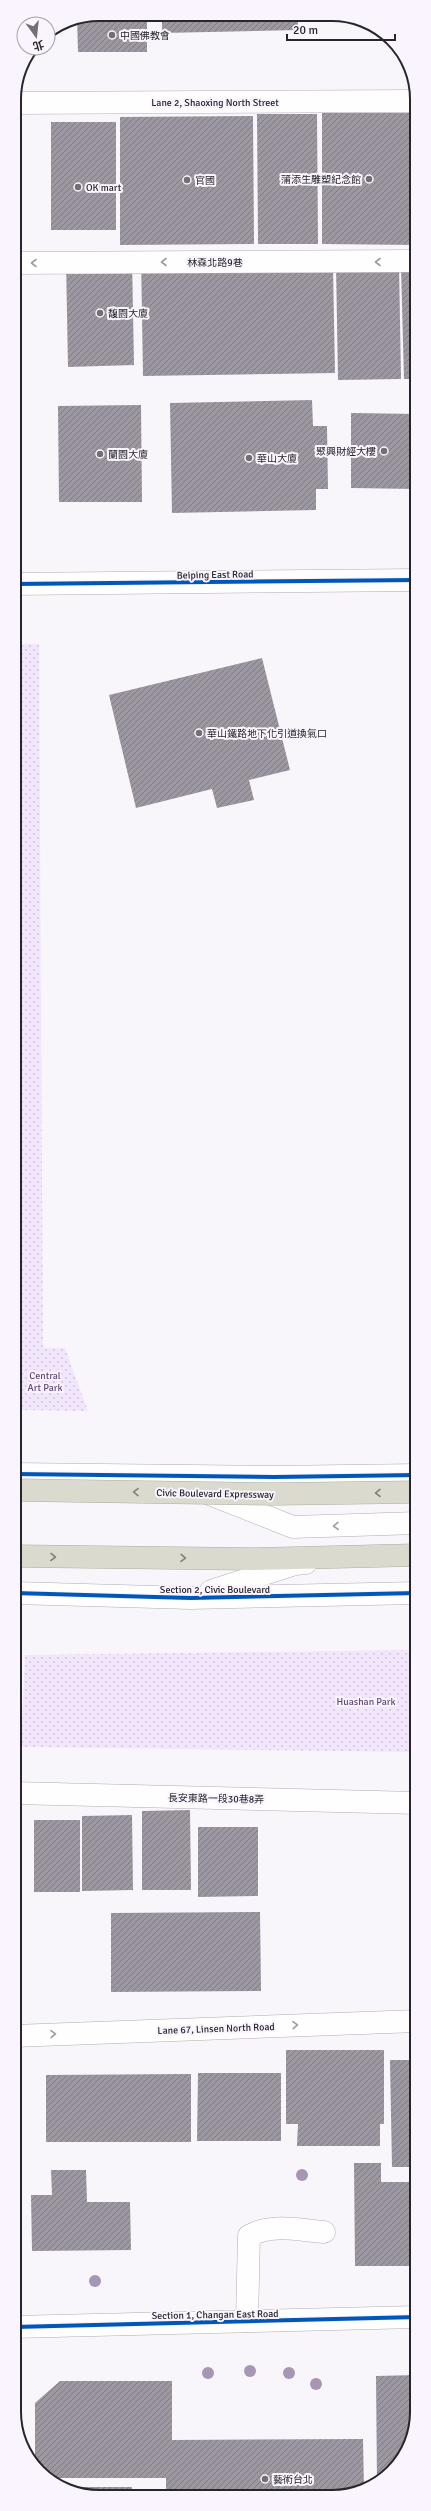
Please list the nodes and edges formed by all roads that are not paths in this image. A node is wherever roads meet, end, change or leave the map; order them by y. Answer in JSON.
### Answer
{"nodes":[{"id":1,"x":410,"y":102,"type":"edge"},
{"id":2,"x":21,"y":103,"type":"edge"},
{"id":3,"x":410,"y":262,"type":"edge"},
{"id":4,"x":21,"y":263,"type":"edge"},
{"id":5,"x":410,"y":580,"type":"edge"},
{"id":6,"x":21,"y":584,"type":"edge"},
{"id":7,"x":21,"y":1474,"type":"edge"},
{"id":8,"x":410,"y":1475,"type":"edge"},
{"id":9,"x":163,"y":1476,"type":"junction"},
{"id":10,"x":21,"y":1490,"type":"edge"},
{"id":11,"x":410,"y":1492,"type":"edge"},
{"id":12,"x":410,"y":1523,"type":"edge"},
{"id":13,"x":410,"y":1555,"type":"edge"},
{"id":14,"x":21,"y":1556,"type":"edge"},
{"id":15,"x":410,"y":1558,"type":"edge"},
{"id":16,"x":21,"y":1593,"type":"edge"},
{"id":17,"x":410,"y":1593,"type":"edge"},
{"id":18,"x":191,"y":1598,"type":"junction"},
{"id":19,"x":21,"y":1793,"type":"edge"},
{"id":20,"x":410,"y":1803,"type":"edge"},
{"id":21,"x":410,"y":2021,"type":"edge"},
{"id":22,"x":21,"y":2036,"type":"edge"},
{"id":23,"x":324,"y":2232,"type":"dead end"},
{"id":24,"x":410,"y":2317,"type":"edge"},
{"id":25,"x":246,"y":2321,"type":"junction"},
{"id":26,"x":21,"y":2327,"type":"edge"}],
"edges":[{"from":1,"to":2,"type":"street","name":"Lane 2, Shaoxing North Street"},
{"from":3,"to":4,"type":"street","name":"林森北路9巷","one_way":true},
{"from":5,"to":6,"type":"street","name":"Beiping East Road"},
{"from":7,"to":9,"type":"street"},
{"from":8,"to":9,"type":"street"},
{"from":12,"to":9,"type":"street","one_way":true},
{"from":11,"to":10,"type":"highway","name":"Civic Boulevard Expressway","one_way":true,"bridge":true},
{"from":14,"to":13,"type":"highway","one_way":true},
{"from":15,"to":18,"type":"street"},
{"from":16,"to":18,"type":"street","name":"Section 2, Civic Boulevard"},
{"from":17,"to":18,"type":"street","name":"Section 2, Civic Boulevard"},
{"from":19,"to":20,"type":"street","name":"長安東路一段30巷8弄"},
{"from":22,"to":21,"type":"street","name":"Lane 67, Linsen North Road","one_way":true},
{"from":23,"to":25,"type":"street"},
{"from":24,"to":25,"type":"street","name":"Section 1, Changan East Road"},
{"from":25,"to":26,"type":"street","name":"Section 1, Changan East Road"}]}
